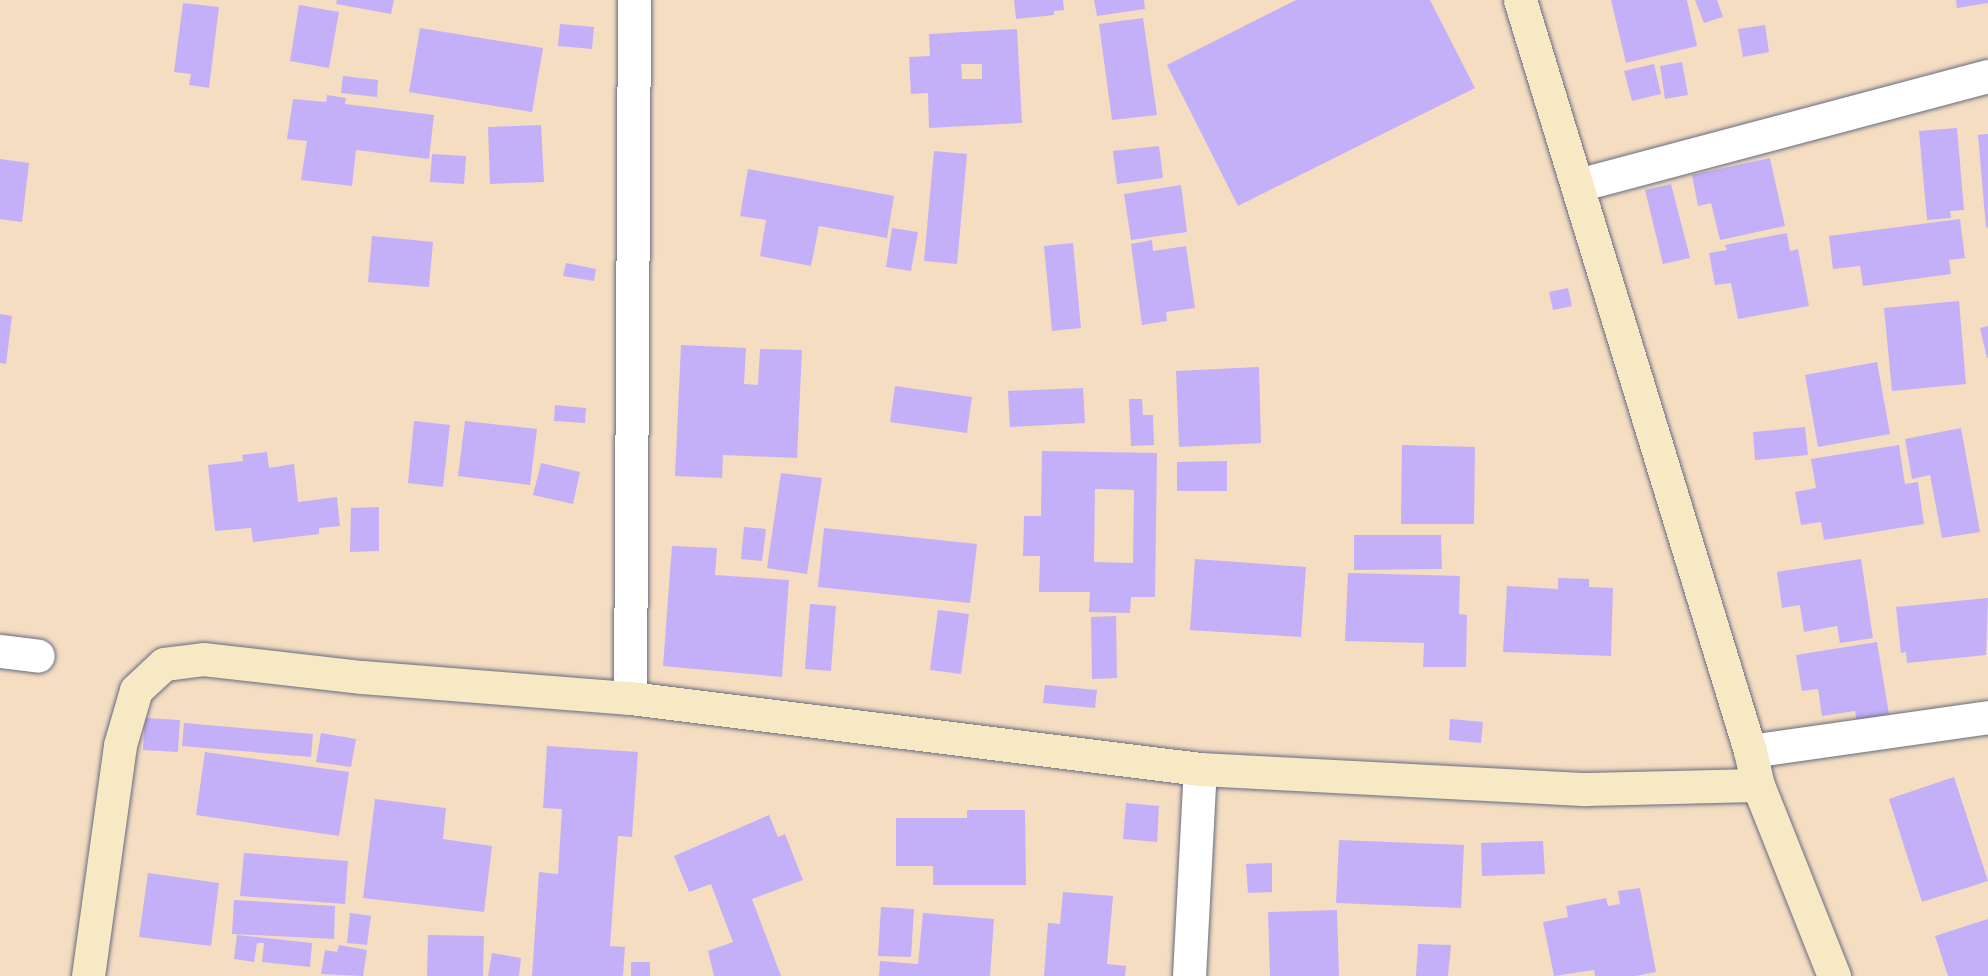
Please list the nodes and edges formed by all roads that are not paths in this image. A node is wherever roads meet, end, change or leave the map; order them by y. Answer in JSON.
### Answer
{"nodes":[{"id":1,"x":634,"y":0,"type":"edge"},
{"id":2,"x":1520,"y":0,"type":"edge"},
{"id":3,"x":1988,"y":76,"type":"edge"},
{"id":4,"x":1578,"y":185,"type":"junction"},
{"id":5,"x":0,"y":651,"type":"edge"},
{"id":6,"x":38,"y":656,"type":"dead end"},
{"id":7,"x":630,"y":698,"type":"junction"},
{"id":8,"x":1988,"y":717,"type":"edge"},
{"id":9,"x":1750,"y":751,"type":"junction"},
{"id":10,"x":1200,"y":768,"type":"junction"},
{"id":11,"x":1758,"y":785,"type":"junction"},
{"id":12,"x":88,"y":976,"type":"edge"},
{"id":13,"x":1190,"y":976,"type":"edge"},
{"id":14,"x":1834,"y":976,"type":"edge"}],
"edges":[{"from":1,"to":7,"type":"street"},
{"from":2,"to":4,"type":"street"},
{"from":3,"to":4,"type":"street"},
{"from":4,"to":9,"type":"street"},
{"from":5,"to":6,"type":"street"},
{"from":7,"to":10,"type":"street"},
{"from":7,"to":12,"type":"street"},
{"from":8,"to":9,"type":"street"},
{"from":9,"to":11,"type":"street"},
{"from":10,"to":11,"type":"street"},
{"from":10,"to":13,"type":"street"},
{"from":11,"to":14,"type":"street"}]}
